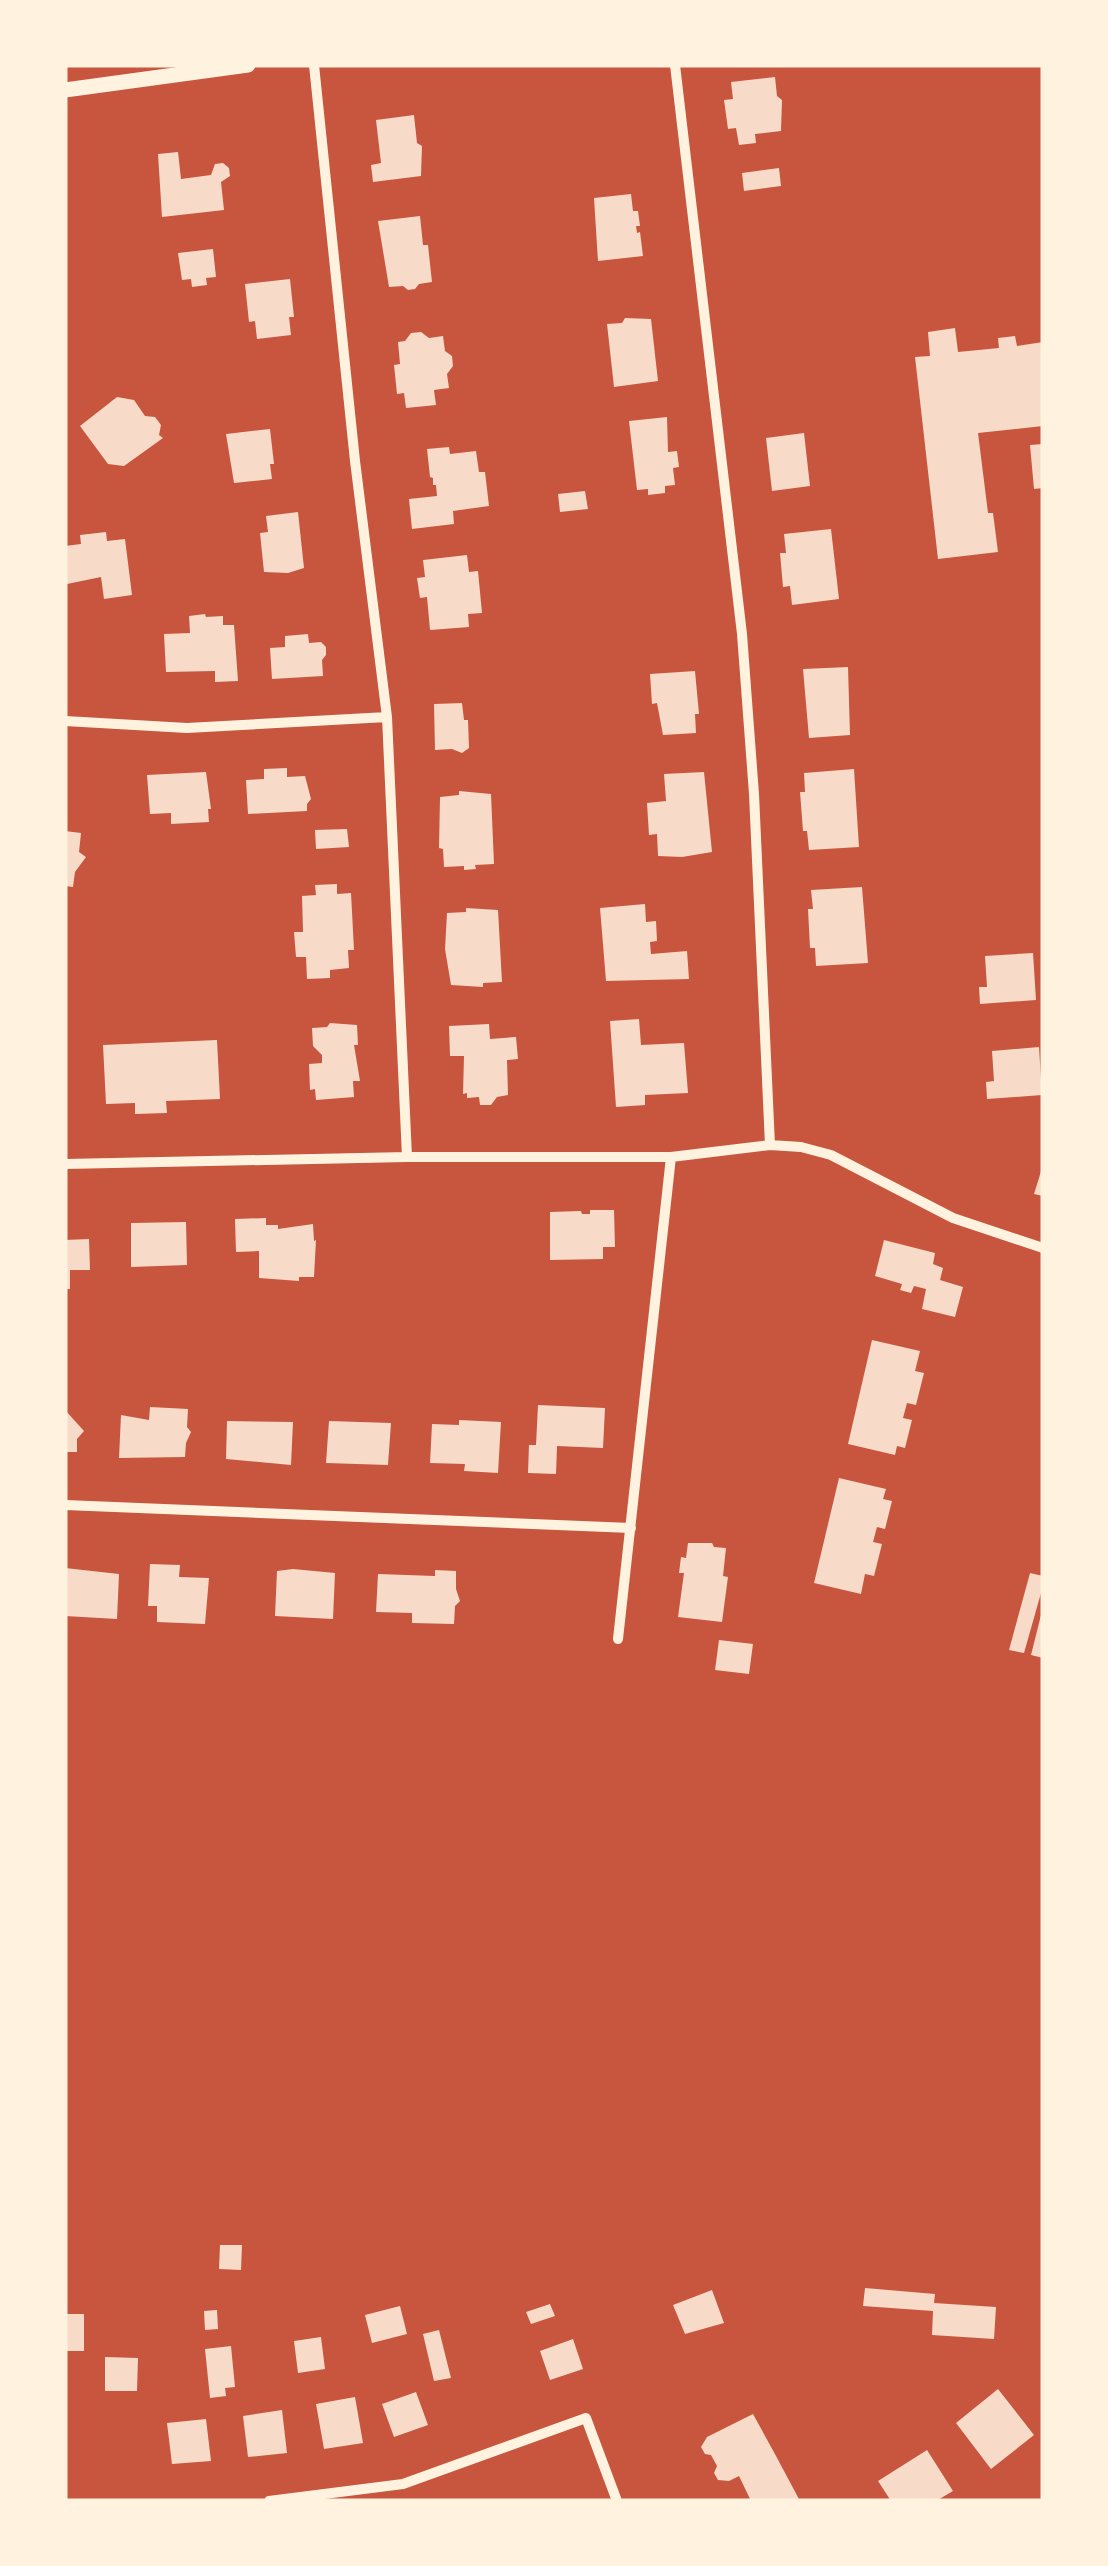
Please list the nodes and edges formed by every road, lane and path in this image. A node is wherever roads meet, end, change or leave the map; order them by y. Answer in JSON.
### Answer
{"nodes":[{"id":1,"x":248,"y":65,"type":"edge"},
{"id":2,"x":314,"y":65,"type":"edge"},
{"id":3,"x":675,"y":65,"type":"edge"},
{"id":4,"x":65,"y":90,"type":"edge"},
{"id":5,"x":387,"y":717,"type":"junction"},
{"id":6,"x":65,"y":721,"type":"edge"},
{"id":7,"x":770,"y":1145,"type":"junction"},
{"id":8,"x":407,"y":1157,"type":"junction"},
{"id":9,"x":671,"y":1157,"type":"junction"},
{"id":10,"x":65,"y":1164,"type":"edge"},
{"id":11,"x":1043,"y":1248,"type":"edge"},
{"id":12,"x":65,"y":1506,"type":"edge"},
{"id":13,"x":631,"y":1528,"type":"junction"},
{"id":14,"x":618,"y":1639,"type":"dead end"},
{"id":15,"x":269,"y":2501,"type":"edge"},
{"id":16,"x":617,"y":2501,"type":"edge"}],
"edges":[{"from":1,"to":4,"type":"street"},
{"from":2,"to":5,"type":"street"},
{"from":3,"to":7,"type":"street"},
{"from":5,"to":6,"type":"street"},
{"from":5,"to":8,"type":"street"},
{"from":7,"to":9,"type":"street"},
{"from":7,"to":11,"type":"street"},
{"from":8,"to":9,"type":"street"},
{"from":8,"to":10,"type":"street"},
{"from":9,"to":13,"type":"street"},
{"from":12,"to":13,"type":"street"},
{"from":13,"to":14,"type":"street"},
{"from":15,"to":16,"type":"street"}]}
